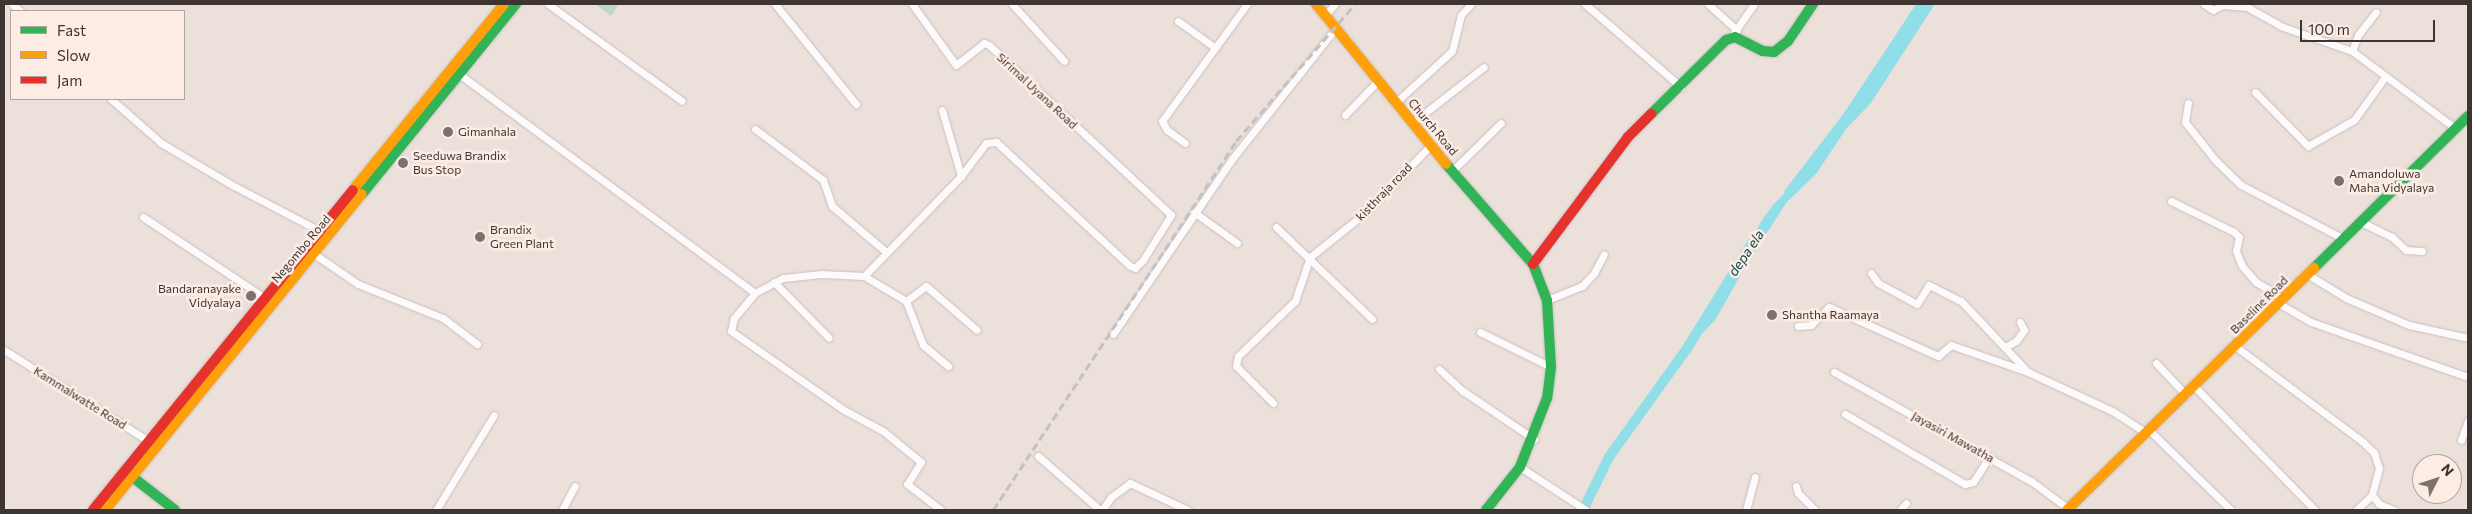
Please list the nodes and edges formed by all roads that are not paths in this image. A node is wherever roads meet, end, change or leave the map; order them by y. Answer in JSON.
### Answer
{"nodes":[{"id":1,"x":504,"y":4,"type":"edge"},
{"id":2,"x":516,"y":4,"type":"edge"},
{"id":3,"x":548,"y":4,"type":"edge"},
{"id":4,"x":775,"y":4,"type":"edge"},
{"id":5,"x":912,"y":4,"type":"edge"},
{"id":6,"x":1247,"y":4,"type":"edge"},
{"id":7,"x":1316,"y":4,"type":"edge"},
{"id":8,"x":1335,"y":4,"type":"edge"},
{"id":9,"x":1471,"y":4,"type":"edge"},
{"id":10,"x":1585,"y":4,"type":"edge"},
{"id":11,"x":1708,"y":4,"type":"edge"},
{"id":12,"x":1754,"y":4,"type":"edge"},
{"id":13,"x":1814,"y":4,"type":"edge"},
{"id":14,"x":2204,"y":4,"type":"edge"},
{"id":15,"x":1017,"y":5,"type":"edge"},
{"id":16,"x":2376,"y":12,"type":"dead end"},
{"id":17,"x":1325,"y":15,"type":"junction"},
{"id":18,"x":1178,"y":21,"type":"dead end"},
{"id":19,"x":1336,"y":28,"type":"junction"},
{"id":20,"x":1734,"y":33,"type":"junction"},
{"id":21,"x":1214,"y":47,"type":"junction"},
{"id":22,"x":2352,"y":50,"type":"junction"},
{"id":23,"x":1064,"y":61,"type":"dead end"},
{"id":24,"x":1484,"y":67,"type":"dead end"},
{"id":25,"x":459,"y":74,"type":"junction"},
{"id":26,"x":2385,"y":77,"type":"junction"},
{"id":27,"x":1378,"y":81,"type":"junction"},
{"id":28,"x":1680,"y":87,"type":"junction"},
{"id":29,"x":2255,"y":92,"type":"dead end"},
{"id":30,"x":112,"y":100,"type":"edge"},
{"id":31,"x":682,"y":101,"type":"dead end"},
{"id":32,"x":1395,"y":103,"type":"junction"},
{"id":33,"x":2188,"y":103,"type":"dead end"},
{"id":34,"x":856,"y":104,"type":"dead end"},
{"id":35,"x":942,"y":110,"type":"dead end"},
{"id":36,"x":1345,"y":115,"type":"dead end"},
{"id":37,"x":2468,"y":116,"type":"edge"},
{"id":38,"x":1412,"y":123,"type":"junction"},
{"id":39,"x":1501,"y":123,"type":"dead end"},
{"id":40,"x":755,"y":128,"type":"dead end"},
{"id":41,"x":2455,"y":128,"type":"junction"},
{"id":42,"x":1185,"y":143,"type":"dead end"},
{"id":43,"x":1430,"y":146,"type":"junction"},
{"id":44,"x":1453,"y":170,"type":"junction"},
{"id":45,"x":961,"y":176,"type":"junction"},
{"id":46,"x":2171,"y":201,"type":"dead end"},
{"id":47,"x":1194,"y":212,"type":"junction"},
{"id":48,"x":144,"y":217,"type":"dead end"},
{"id":49,"x":2361,"y":222,"type":"junction"},
{"id":50,"x":1276,"y":227,"type":"dead end"},
{"id":51,"x":324,"y":233,"type":"junction"},
{"id":52,"x":2344,"y":239,"type":"junction"},
{"id":53,"x":1237,"y":243,"type":"dead end"},
{"id":54,"x":2422,"y":251,"type":"dead end"},
{"id":55,"x":886,"y":252,"type":"junction"},
{"id":56,"x":314,"y":254,"type":"junction"},
{"id":57,"x":1604,"y":254,"type":"dead end"},
{"id":58,"x":1310,"y":257,"type":"junction"},
{"id":59,"x":1534,"y":264,"type":"junction"},
{"id":60,"x":1871,"y":273,"type":"dead end"},
{"id":61,"x":2307,"y":274,"type":"junction"},
{"id":62,"x":864,"y":276,"type":"junction"},
{"id":63,"x":774,"y":282,"type":"junction"},
{"id":64,"x":755,"y":294,"type":"junction"},
{"id":65,"x":265,"y":298,"type":"junction"},
{"id":66,"x":1547,"y":300,"type":"junction"},
{"id":67,"x":2281,"y":300,"type":"junction"},
{"id":68,"x":906,"y":302,"type":"junction"},
{"id":69,"x":1372,"y":320,"type":"dead end"},
{"id":70,"x":2020,"y":322,"type":"dead end"},
{"id":71,"x":1798,"y":326,"type":"dead end"},
{"id":72,"x":977,"y":330,"type":"dead end"},
{"id":73,"x":1480,"y":332,"type":"dead end"},
{"id":74,"x":1113,"y":334,"type":"dead end"},
{"id":75,"x":829,"y":338,"type":"dead end"},
{"id":76,"x":2468,"y":338,"type":"edge"},
{"id":77,"x":477,"y":344,"type":"dead end"},
{"id":78,"x":2006,"y":346,"type":"junction"},
{"id":79,"x":2236,"y":346,"type":"junction"},
{"id":80,"x":4,"y":350,"type":"edge"},
{"id":81,"x":2156,"y":363,"type":"dead end"},
{"id":82,"x":948,"y":366,"type":"dead end"},
{"id":83,"x":1551,"y":367,"type":"junction"},
{"id":84,"x":1439,"y":369,"type":"dead end"},
{"id":85,"x":1834,"y":372,"type":"dead end"},
{"id":86,"x":2028,"y":372,"type":"junction"},
{"id":87,"x":2468,"y":377,"type":"edge"},
{"id":88,"x":2195,"y":387,"type":"junction"},
{"id":89,"x":2186,"y":395,"type":"junction"},
{"id":90,"x":1273,"y":403,"type":"dead end"},
{"id":91,"x":1845,"y":414,"type":"dead end"},
{"id":92,"x":494,"y":415,"type":"dead end"},
{"id":93,"x":2468,"y":421,"type":"edge"},
{"id":94,"x":2148,"y":432,"type":"junction"},
{"id":95,"x":1534,"y":439,"type":"junction"},
{"id":96,"x":2461,"y":440,"type":"dead end"},
{"id":97,"x":153,"y":444,"type":"junction"},
{"id":98,"x":1038,"y":456,"type":"dead end"},
{"id":99,"x":1990,"y":458,"type":"junction"},
{"id":100,"x":1520,"y":467,"type":"junction"},
{"id":101,"x":129,"y":474,"type":"junction"},
{"id":102,"x":1756,"y":478,"type":"dead end"},
{"id":103,"x":575,"y":486,"type":"dead end"},
{"id":104,"x":1796,"y":486,"type":"dead end"},
{"id":105,"x":2372,"y":495,"type":"junction"},
{"id":106,"x":1906,"y":503,"type":"dead end"},
{"id":107,"x":93,"y":510,"type":"edge"},
{"id":108,"x":105,"y":510,"type":"edge"},
{"id":109,"x":175,"y":510,"type":"edge"},
{"id":110,"x":436,"y":510,"type":"edge"},
{"id":111,"x":562,"y":510,"type":"edge"},
{"id":112,"x":941,"y":510,"type":"edge"},
{"id":113,"x":1101,"y":510,"type":"edge"},
{"id":114,"x":1188,"y":510,"type":"edge"},
{"id":115,"x":1486,"y":510,"type":"edge"},
{"id":116,"x":1586,"y":510,"type":"edge"},
{"id":117,"x":1746,"y":510,"type":"edge"},
{"id":118,"x":1815,"y":510,"type":"edge"},
{"id":119,"x":1900,"y":510,"type":"edge"},
{"id":120,"x":2068,"y":510,"type":"edge"},
{"id":121,"x":2231,"y":510,"type":"edge"},
{"id":122,"x":2315,"y":510,"type":"edge"},
{"id":123,"x":2356,"y":510,"type":"edge"},
{"id":124,"x":2394,"y":510,"type":"edge"}],
"edges":[{"from":1,"to":51,"type":"main road","name":"Negombo Road"},
{"from":2,"to":25,"type":"main road","name":"Negombo Road"},
{"from":3,"to":31,"type":"street"},
{"from":4,"to":34,"type":"street"},
{"from":5,"to":45,"type":"street","name":"Sirimal Uyana Road"},
{"from":6,"to":21,"type":"street"},
{"from":7,"to":17,"type":"main road","name":"Church Road"},
{"from":8,"to":17,"type":"street"},
{"from":9,"to":32,"type":"street"},
{"from":10,"to":28,"type":"street"},
{"from":11,"to":20,"type":"street"},
{"from":12,"to":20,"type":"street"},
{"from":13,"to":20,"type":"main road"},
{"from":14,"to":22,"type":"street"},
{"from":15,"to":23,"type":"street"},
{"from":16,"to":22,"type":"street"},
{"from":17,"to":19,"type":"main road","name":"Church Road"},
{"from":18,"to":21,"type":"street"},
{"from":19,"to":27,"type":"main road","name":"Church Road"},
{"from":19,"to":47,"type":"street"},
{"from":20,"to":28,"type":"main road"},
{"from":21,"to":42,"type":"street"},
{"from":22,"to":26,"type":"street"},
{"from":24,"to":38,"type":"street"},
{"from":25,"to":51,"type":"main road","name":"Negombo Road"},
{"from":25,"to":64,"type":"street"},
{"from":26,"to":29,"type":"street"},
{"from":26,"to":41,"type":"street"},
{"from":27,"to":32,"type":"main road","name":"Church Road"},
{"from":27,"to":36,"type":"street"},
{"from":28,"to":59,"type":"main road"},
{"from":30,"to":51,"type":"street"},
{"from":32,"to":38,"type":"main road","name":"Church Road"},
{"from":33,"to":52,"type":"street"},
{"from":35,"to":45,"type":"street"},
{"from":37,"to":41,"type":"main road","name":"Baseline Road"},
{"from":38,"to":43,"type":"main road","name":"Church Road"},
{"from":39,"to":44,"type":"street"},
{"from":40,"to":55,"type":"street"},
{"from":41,"to":49,"type":"main road","name":"Baseline Road"},
{"from":43,"to":44,"type":"main road","name":"Church Road"},
{"from":43,"to":58,"type":"street","name":"kisthraja road"},
{"from":44,"to":59,"type":"main road","name":"Church Road"},
{"from":45,"to":55,"type":"street"},
{"from":46,"to":67,"type":"street"},
{"from":47,"to":53,"type":"street"},
{"from":47,"to":74,"type":"street"},
{"from":48,"to":65,"type":"street"},
{"from":49,"to":52,"type":"main road","name":"Baseline Road"},
{"from":49,"to":54,"type":"street"},
{"from":50,"to":58,"type":"street"},
{"from":51,"to":56,"type":"main road","name":"Negombo Road"},
{"from":51,"to":65,"type":"main road","name":"Negombo Road"},
{"from":52,"to":61,"type":"main road","name":"Baseline Road"},
{"from":55,"to":62,"type":"street"},
{"from":56,"to":77,"type":"street"},
{"from":56,"to":97,"type":"main road","name":"Negombo Road"},
{"from":57,"to":66,"type":"street"},
{"from":58,"to":69,"type":"street"},
{"from":58,"to":90,"type":"street"},
{"from":59,"to":66,"type":"main road"},
{"from":60,"to":78,"type":"street"},
{"from":61,"to":67,"type":"main road","name":"Baseline Road"},
{"from":61,"to":76,"type":"street"},
{"from":62,"to":63,"type":"street"},
{"from":62,"to":68,"type":"street"},
{"from":63,"to":64,"type":"street"},
{"from":63,"to":75,"type":"street"},
{"from":64,"to":112,"type":"street"},
{"from":65,"to":97,"type":"main road","name":"Negombo Road"},
{"from":66,"to":83,"type":"main road"},
{"from":67,"to":79,"type":"main road","name":"Baseline Road"},
{"from":67,"to":87,"type":"street"},
{"from":68,"to":72,"type":"street"},
{"from":68,"to":82,"type":"street"},
{"from":70,"to":78,"type":"street"},
{"from":71,"to":86,"type":"street"},
{"from":73,"to":83,"type":"street"},
{"from":78,"to":86,"type":"street"},
{"from":79,"to":88,"type":"main road","name":"Baseline Road"},
{"from":79,"to":105,"type":"street"},
{"from":80,"to":97,"type":"street","name":"Kammalwatte Road"},
{"from":81,"to":89,"type":"street"},
{"from":83,"to":95,"type":"main road"},
{"from":84,"to":95,"type":"street"},
{"from":85,"to":99,"type":"street","name":"Jayasiri Mawatha"},
{"from":86,"to":94,"type":"street"},
{"from":88,"to":89,"type":"main road","name":"Baseline Road"},
{"from":88,"to":122,"type":"street"},
{"from":89,"to":94,"type":"main road","name":"Baseline Road"},
{"from":91,"to":99,"type":"street"},
{"from":92,"to":110,"type":"street"},
{"from":93,"to":96,"type":"street"},
{"from":94,"to":120,"type":"main road","name":"Baseline Road"},
{"from":94,"to":121,"type":"street"},
{"from":95,"to":100,"type":"main road"},
{"from":97,"to":101,"type":"main road","name":"Negombo Road"},
{"from":98,"to":113,"type":"street"},
{"from":99,"to":120,"type":"street","name":"Jayasiri Mawatha"},
{"from":100,"to":115,"type":"main road"},
{"from":100,"to":116,"type":"street"},
{"from":101,"to":107,"type":"main road","name":"Negombo Road"},
{"from":101,"to":108,"type":"main road","name":"Negombo Road"},
{"from":101,"to":109,"type":"main road"},
{"from":102,"to":117,"type":"street"},
{"from":103,"to":111,"type":"street"},
{"from":104,"to":118,"type":"street"},
{"from":105,"to":123,"type":"street"},
{"from":105,"to":124,"type":"street"},
{"from":106,"to":119,"type":"street"},
{"from":113,"to":114,"type":"street"}]}
